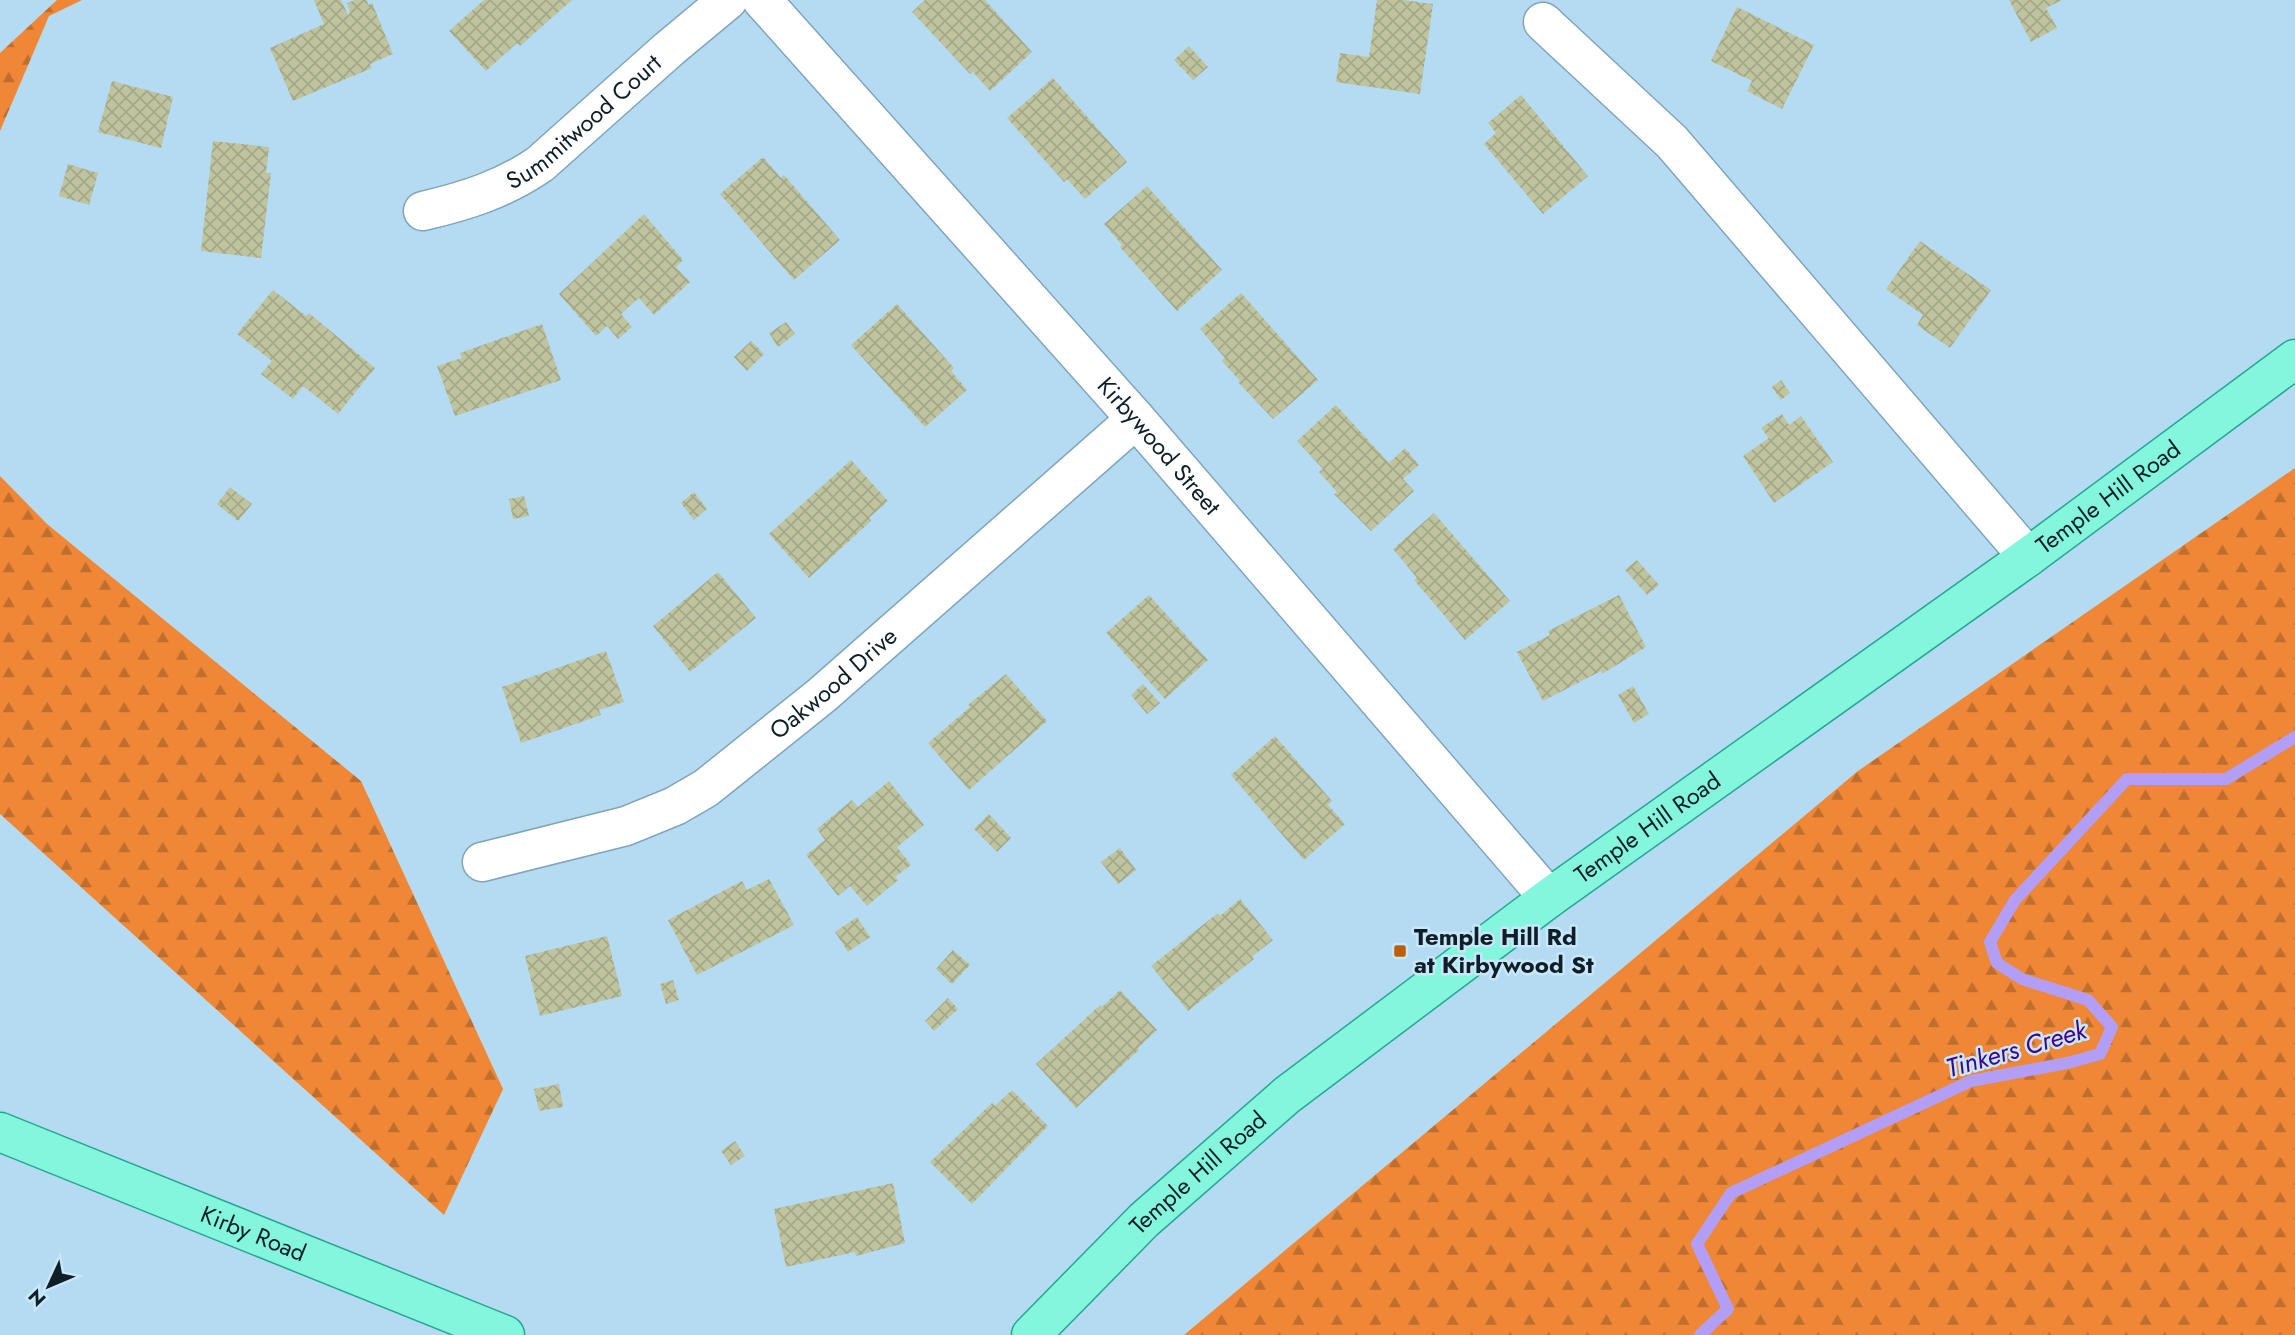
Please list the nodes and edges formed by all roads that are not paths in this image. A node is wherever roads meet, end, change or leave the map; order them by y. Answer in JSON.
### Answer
{"nodes":[{"id":1,"x":728,"y":0,"type":"edge"},
{"id":2,"x":762,"y":0,"type":"edge"},
{"id":3,"x":1543,"y":22,"type":"dead end"},
{"id":4,"x":422,"y":211,"type":"dead end"},
{"id":5,"x":2295,"y":359,"type":"edge"},
{"id":6,"x":1136,"y":419,"type":"junction"},
{"id":7,"x":2028,"y":557,"type":"junction"},
{"id":8,"x":482,"y":862,"type":"dead end"},
{"id":9,"x":1549,"y":898,"type":"junction"},
{"id":10,"x":0,"y":1132,"type":"edge"},
{"id":11,"x":505,"y":1335,"type":"edge"},
{"id":12,"x":1031,"y":1335,"type":"edge"}],
"edges":[{"from":1,"to":4,"type":"street","name":"Summitwood Court"},
{"from":2,"to":6,"type":"street","name":"Kirbywood Street"},
{"from":3,"to":7,"type":"street"},
{"from":5,"to":7,"type":"main road","name":"Temple Hill Road"},
{"from":6,"to":8,"type":"street","name":"Oakwood Drive"},
{"from":6,"to":9,"type":"street","name":"Kirbywood Street"},
{"from":7,"to":9,"type":"main road","name":"Temple Hill Road"},
{"from":9,"to":12,"type":"main road","name":"Temple Hill Road"},
{"from":10,"to":11,"type":"main road","name":"Kirby Road"}]}
